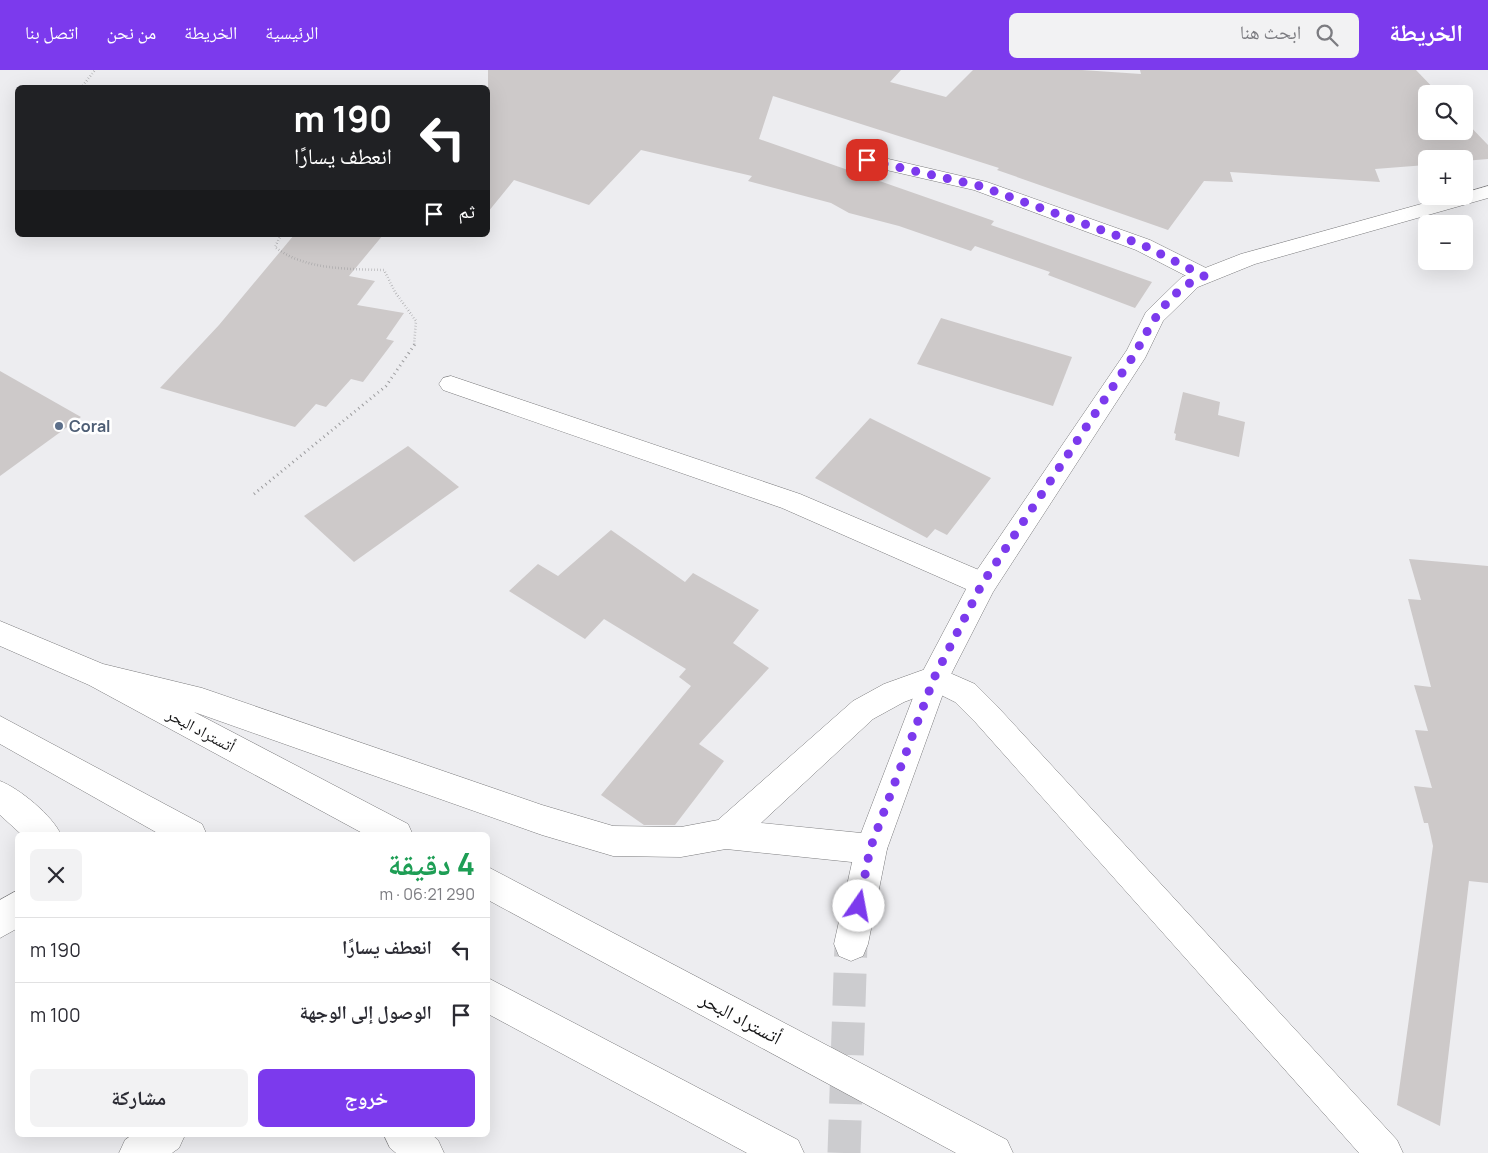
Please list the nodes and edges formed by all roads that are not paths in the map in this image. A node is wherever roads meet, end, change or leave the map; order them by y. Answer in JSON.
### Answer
{"nodes":[{"id":1,"x":867,"y":160,"type":"dead end"},
{"id":2,"x":1488,"y":192,"type":"edge"},
{"id":3,"x":1204,"y":276,"type":"junction"},
{"id":4,"x":452,"y":384,"type":"dead end"},
{"id":5,"x":982,"y":584,"type":"junction"},
{"id":6,"x":0,"y":633,"type":"edge"},
{"id":7,"x":99,"y":676,"type":"junction"},
{"id":8,"x":934,"y":678,"type":"junction"},
{"id":9,"x":0,"y":730,"type":"edge"},
{"id":10,"x":0,"y":795,"type":"edge"},
{"id":11,"x":42,"y":832,"type":"edge"},
{"id":12,"x":186,"y":832,"type":"edge"},
{"id":13,"x":391,"y":832,"type":"edge"},
{"id":14,"x":726,"y":834,"type":"junction"},
{"id":15,"x":870,"y":849,"type":"junction"},
{"id":16,"x":490,"y":884,"type":"edge"},
{"id":17,"x":15,"y":908,"type":"edge"},
{"id":18,"x":0,"y":921,"type":"edge"},
{"id":19,"x":851,"y":944,"type":"tunnel mouth"},
{"id":20,"x":490,"y":996,"type":"edge"},
{"id":21,"x":163,"y":1137,"type":"edge"},
{"id":22,"x":406,"y":1137,"type":"edge"},
{"id":23,"x":138,"y":1153,"type":"edge"},
{"id":24,"x":426,"y":1153,"type":"edge"},
{"id":25,"x":785,"y":1153,"type":"edge"},
{"id":26,"x":994,"y":1153,"type":"edge"},
{"id":27,"x":1384,"y":1153,"type":"edge"}],
"edges":[{"from":1,"to":3,"type":"main road"},
{"from":2,"to":3,"type":"main road"},
{"from":3,"to":5,"type":"main road"},
{"from":4,"to":5,"type":"main road"},
{"from":5,"to":8,"type":"main road"},
{"from":6,"to":7,"type":"main road","name":"أتستراد البحر"},
{"from":7,"to":13,"type":"main road","name":"أتستراد البحر"},
{"from":7,"to":14,"type":"main road"},
{"from":8,"to":14,"type":"main road"},
{"from":8,"to":15,"type":"main road"},
{"from":8,"to":27,"type":"main road"},
{"from":9,"to":12,"type":"main road"},
{"from":10,"to":11,"type":"main road"},
{"from":14,"to":15,"type":"main road"},
{"from":15,"to":19,"type":"main road"},
{"from":16,"to":26,"type":"main road","name":"أتستراد البحر"},
{"from":17,"to":18,"type":"main road"},
{"from":20,"to":25,"type":"main road"},
{"from":21,"to":23,"type":"main road"},
{"from":22,"to":24,"type":"main road"}]}
